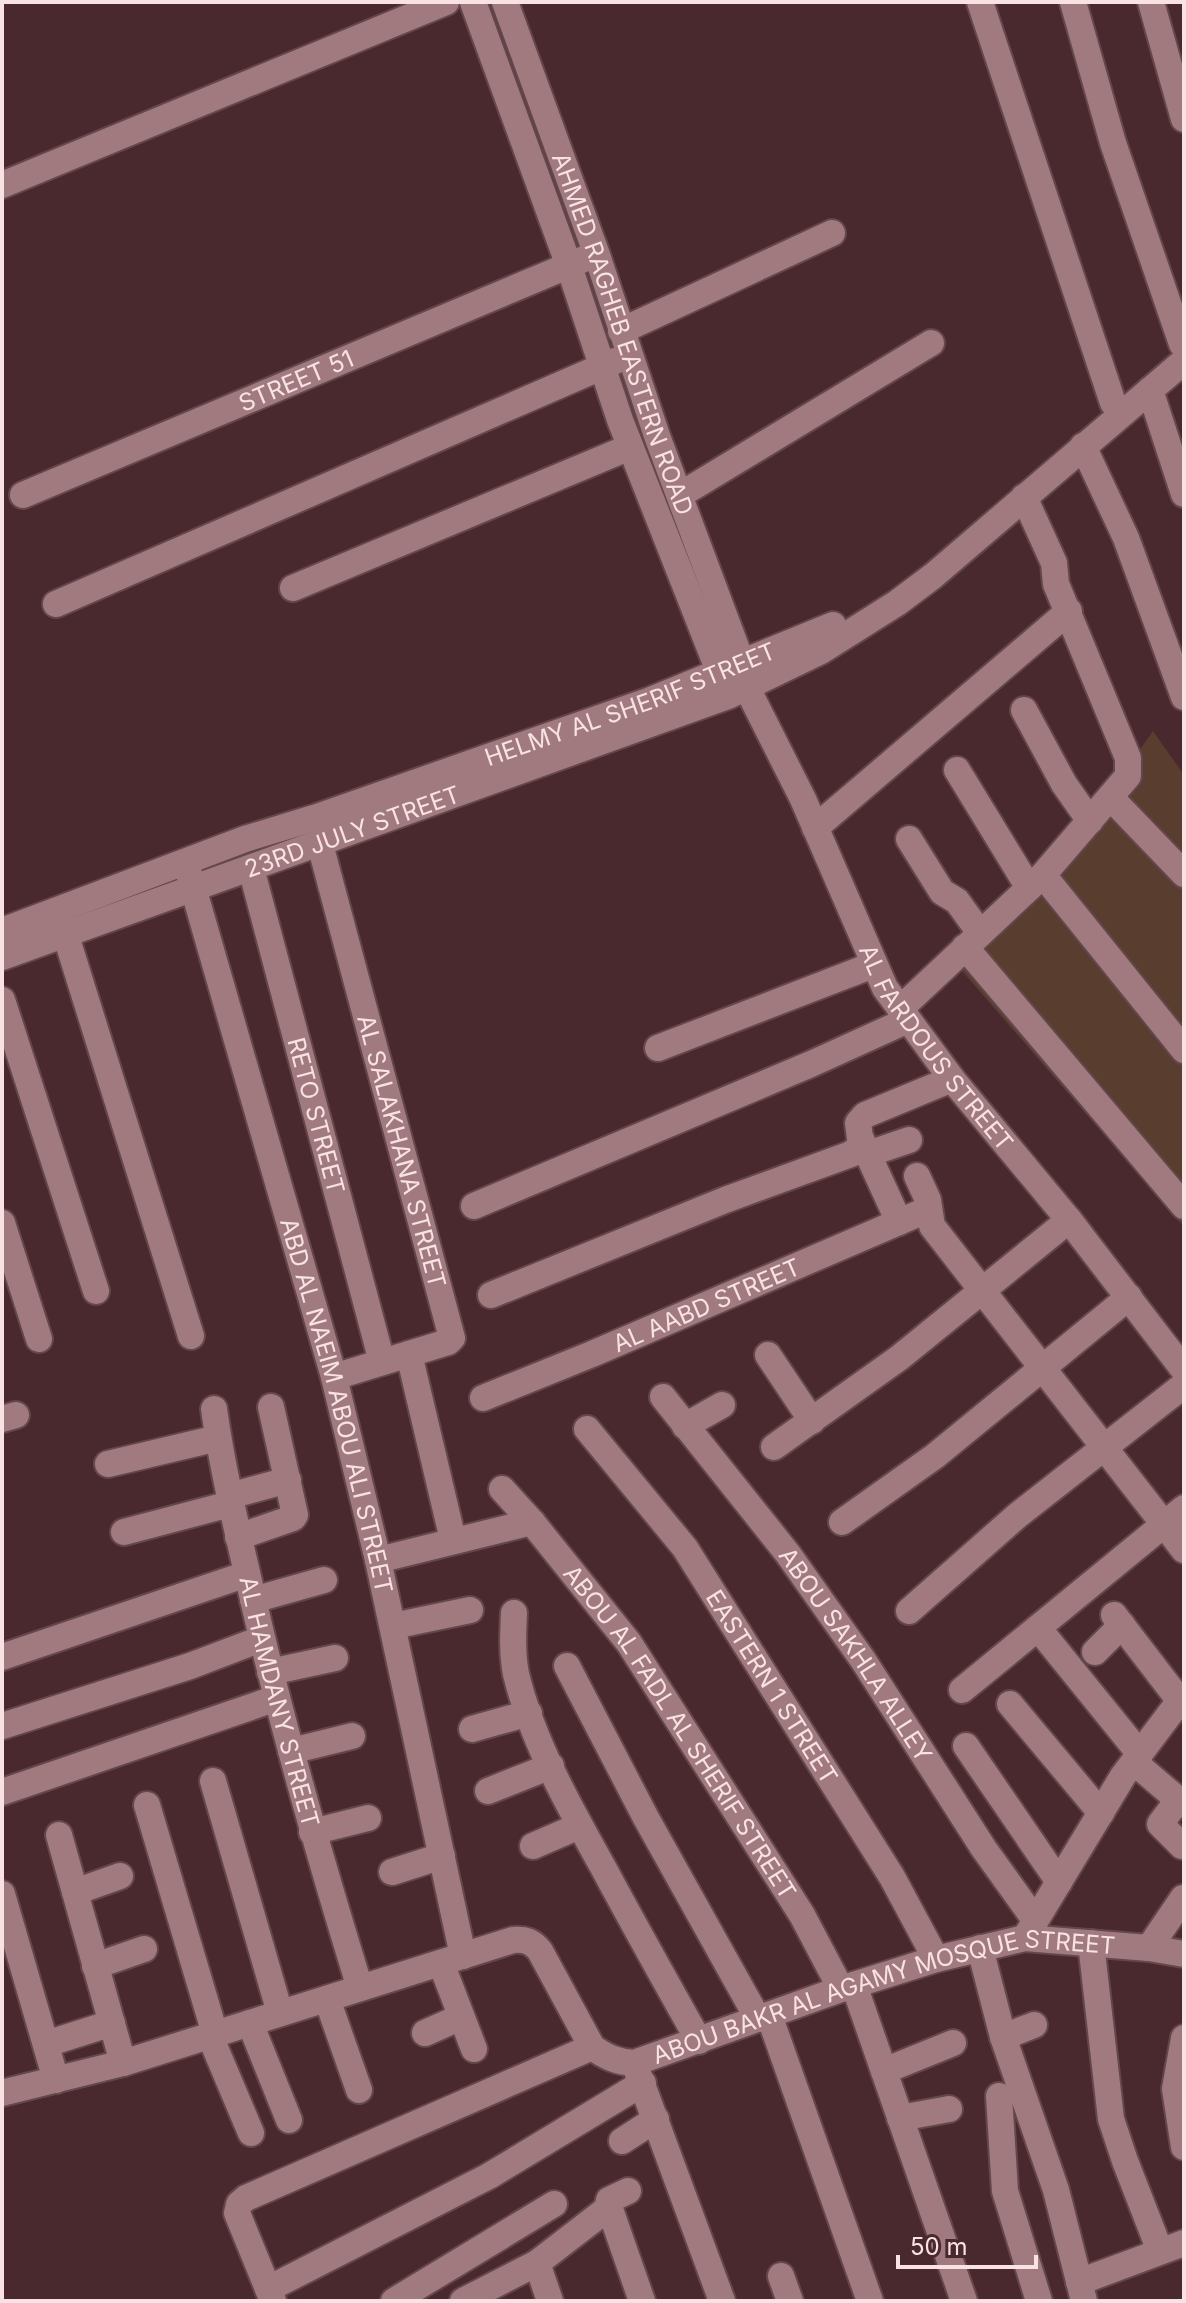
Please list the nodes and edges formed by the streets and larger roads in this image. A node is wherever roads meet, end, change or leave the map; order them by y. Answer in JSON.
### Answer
{"nodes":[{"id":1,"x":446,"y":2,"type":"edge"},
{"id":2,"x":473,"y":2,"type":"edge"},
{"id":3,"x":505,"y":2,"type":"edge"},
{"id":4,"x":980,"y":2,"type":"edge"},
{"id":5,"x":1073,"y":2,"type":"edge"},
{"id":6,"x":1151,"y":2,"type":"edge"},
{"id":7,"x":1184,"y":119,"type":"edge"},
{"id":8,"x":2,"y":185,"type":"edge"},
{"id":9,"x":832,"y":233,"type":"dead end"},
{"id":10,"x":597,"y":255,"type":"junction"},
{"id":11,"x":568,"y":263,"type":"junction"},
{"id":12,"x":625,"y":343,"type":"junction"},
{"id":13,"x":931,"y":343,"type":"dead end"},
{"id":14,"x":1183,"y":349,"type":"edge"},
{"id":15,"x":601,"y":367,"type":"junction"},
{"id":16,"x":1150,"y":390,"type":"junction"},
{"id":17,"x":1113,"y":403,"type":"junction"},
{"id":18,"x":1083,"y":446,"type":"junction"},
{"id":19,"x":630,"y":447,"type":"junction"},
{"id":20,"x":1184,"y":494,"type":"edge"},
{"id":21,"x":23,"y":495,"type":"dead end"},
{"id":22,"x":680,"y":495,"type":"junction"},
{"id":23,"x":1024,"y":497,"type":"junction"},
{"id":24,"x":293,"y":588,"type":"dead end"},
{"id":25,"x":56,"y":604,"type":"dead end"},
{"id":26,"x":1069,"y":611,"type":"junction"},
{"id":27,"x":746,"y":675,"type":"junction"},
{"id":28,"x":1184,"y":697,"type":"edge"},
{"id":29,"x":1024,"y":710,"type":"dead end"},
{"id":30,"x":957,"y":770,"type":"dead end"},
{"id":31,"x":1111,"y":798,"type":"junction"},
{"id":32,"x":1090,"y":821,"type":"junction"},
{"id":33,"x":815,"y":828,"type":"junction"},
{"id":34,"x":909,"y":839,"type":"dead end"},
{"id":35,"x":320,"y":844,"type":"junction"},
{"id":36,"x":185,"y":861,"type":"junction"},
{"id":37,"x":251,"y":868,"type":"junction"},
{"id":38,"x":1184,"y":874,"type":"edge"},
{"id":39,"x":1036,"y":881,"type":"junction"},
{"id":40,"x":195,"y":887,"type":"junction"},
{"id":41,"x":2,"y":931,"type":"edge"},
{"id":42,"x":66,"y":936,"type":"junction"},
{"id":43,"x":972,"y":940,"type":"junction"},
{"id":44,"x":2,"y":957,"type":"edge"},
{"id":45,"x":873,"y":965,"type":"junction"},
{"id":46,"x":2,"y":1000,"type":"edge"},
{"id":47,"x":904,"y":1014,"type":"junction"},
{"id":48,"x":658,"y":1048,"type":"dead end"},
{"id":49,"x":1184,"y":1050,"type":"edge"},
{"id":50,"x":952,"y":1079,"type":"junction"},
{"id":51,"x":909,"y":1140,"type":"dead end"},
{"id":52,"x":865,"y":1147,"type":"junction"},
{"id":53,"x":917,"y":1176,"type":"dead end"},
{"id":54,"x":474,"y":1206,"type":"dead end"},
{"id":55,"x":1184,"y":1206,"type":"edge"},
{"id":56,"x":929,"y":1209,"type":"junction"},
{"id":57,"x":1069,"y":1220,"type":"junction"},
{"id":58,"x":899,"y":1222,"type":"junction"},
{"id":59,"x":2,"y":1223,"type":"edge"},
{"id":60,"x":96,"y":1291,"type":"dead end"},
{"id":61,"x":982,"y":1293,"type":"junction"},
{"id":62,"x":491,"y":1295,"type":"dead end"},
{"id":63,"x":1129,"y":1297,"type":"junction"},
{"id":64,"x":191,"y":1336,"type":"dead end"},
{"id":65,"x":39,"y":1339,"type":"dead end"},
{"id":66,"x":409,"y":1354,"type":"junction"},
{"id":67,"x":768,"y":1355,"type":"dead end"},
{"id":68,"x":382,"y":1362,"type":"junction"},
{"id":69,"x":1043,"y":1369,"type":"junction"},
{"id":70,"x":1184,"y":1370,"type":"edge"},
{"id":71,"x":334,"y":1377,"type":"junction"},
{"id":72,"x":1184,"y":1385,"type":"edge"},
{"id":73,"x":663,"y":1397,"type":"dead end"},
{"id":74,"x":483,"y":1398,"type":"dead end"},
{"id":75,"x":722,"y":1405,"type":"dead end"},
{"id":76,"x":271,"y":1407,"type":"dead end"},
{"id":77,"x":214,"y":1409,"type":"dead end"},
{"id":78,"x":812,"y":1421,"type":"junction"},
{"id":79,"x":685,"y":1426,"type":"junction"},
{"id":80,"x":587,"y":1429,"type":"dead end"},
{"id":81,"x":218,"y":1438,"type":"junction"},
{"id":82,"x":774,"y":1447,"type":"dead end"},
{"id":83,"x":1103,"y":1447,"type":"junction"},
{"id":84,"x":108,"y":1464,"type":"dead end"},
{"id":85,"x":288,"y":1480,"type":"junction"},
{"id":86,"x":502,"y":1489,"type":"dead end"},
{"id":87,"x":229,"y":1500,"type":"junction"},
{"id":88,"x":1184,"y":1508,"type":"edge"},
{"id":89,"x":532,"y":1522,"type":"junction"},
{"id":90,"x":842,"y":1522,"type":"dead end"},
{"id":91,"x":1163,"y":1525,"type":"junction"},
{"id":92,"x":124,"y":1532,"type":"dead end"},
{"id":93,"x":238,"y":1537,"type":"junction"},
{"id":94,"x":453,"y":1540,"type":"junction"},
{"id":95,"x":1184,"y":1550,"type":"edge"},
{"id":96,"x":378,"y":1560,"type":"junction"},
{"id":97,"x":247,"y":1574,"type":"junction"},
{"id":98,"x":324,"y":1580,"type":"dead end"},
{"id":99,"x":253,"y":1600,"type":"junction"},
{"id":100,"x":470,"y":1610,"type":"dead end"},
{"id":101,"x":909,"y":1611,"type":"dead end"},
{"id":102,"x":514,"y":1613,"type":"dead end"},
{"id":103,"x":393,"y":1626,"type":"junction"},
{"id":104,"x":1038,"y":1628,"type":"junction"},
{"id":105,"x":261,"y":1639,"type":"junction"},
{"id":106,"x":1095,"y":1652,"type":"dead end"},
{"id":107,"x":2,"y":1657,"type":"edge"},
{"id":108,"x":335,"y":1658,"type":"dead end"},
{"id":109,"x":567,"y":1666,"type":"dead end"},
{"id":110,"x":270,"y":1672,"type":"junction"},
{"id":111,"x":962,"y":1690,"type":"dead end"},
{"id":112,"x":277,"y":1698,"type":"junction"},
{"id":113,"x":1182,"y":1698,"type":"edge"},
{"id":114,"x":1010,"y":1704,"type":"dead end"},
{"id":115,"x":529,"y":1713,"type":"junction"},
{"id":116,"x":2,"y":1726,"type":"edge"},
{"id":117,"x":472,"y":1729,"type":"dead end"},
{"id":118,"x":352,"y":1736,"type":"dead end"},
{"id":119,"x":966,"y":1746,"type":"dead end"},
{"id":120,"x":291,"y":1751,"type":"junction"},
{"id":121,"x":1137,"y":1758,"type":"junction"},
{"id":122,"x":551,"y":1766,"type":"junction"},
{"id":123,"x":213,"y":1781,"type":"dead end"},
{"id":124,"x":488,"y":1791,"type":"dead end"},
{"id":125,"x":2,"y":1792,"type":"edge"},
{"id":126,"x":1181,"y":1803,"type":"edge"},
{"id":127,"x":147,"y":1805,"type":"dead end"},
{"id":128,"x":1101,"y":1813,"type":"junction"},
{"id":129,"x":368,"y":1818,"type":"dead end"},
{"id":130,"x":579,"y":1826,"type":"junction"},
{"id":131,"x":312,"y":1832,"type":"junction"},
{"id":132,"x":59,"y":1835,"type":"dead end"},
{"id":133,"x":533,"y":1846,"type":"dead end"},
{"id":134,"x":1182,"y":1846,"type":"edge"},
{"id":135,"x":442,"y":1856,"type":"junction"},
{"id":136,"x":392,"y":1872,"type":"dead end"},
{"id":137,"x":120,"y":1876,"type":"dead end"},
{"id":138,"x":1059,"y":1882,"type":"junction"},
{"id":139,"x":75,"y":1892,"type":"junction"},
{"id":140,"x":2,"y":1894,"type":"edge"},
{"id":141,"x":1183,"y":1898,"type":"edge"},
{"id":142,"x":1030,"y":1929,"type":"junction"},
{"id":143,"x":1091,"y":1943,"type":"junction"},
{"id":144,"x":980,"y":1948,"type":"junction"},
{"id":145,"x":1149,"y":1948,"type":"junction"},
{"id":146,"x":144,"y":1949,"type":"dead end"},
{"id":147,"x":1184,"y":1954,"type":"edge"},
{"id":148,"x":936,"y":1959,"type":"junction"},
{"id":149,"x":452,"y":1960,"type":"junction"},
{"id":150,"x":95,"y":1966,"type":"junction"},
{"id":151,"x":847,"y":1987,"type":"junction"},
{"id":152,"x":360,"y":1988,"type":"junction"},
{"id":153,"x":327,"y":1999,"type":"junction"},
{"id":154,"x":280,"y":2013,"type":"junction"},
{"id":155,"x":461,"y":2017,"type":"junction"},
{"id":156,"x":764,"y":2017,"type":"junction"},
{"id":157,"x":112,"y":2023,"type":"junction"},
{"id":158,"x":250,"y":2023,"type":"junction"},
{"id":159,"x":1034,"y":2025,"type":"dead end"},
{"id":160,"x":425,"y":2033,"type":"dead end"},
{"id":161,"x":213,"y":2035,"type":"junction"},
{"id":162,"x":1003,"y":2037,"type":"junction"},
{"id":163,"x":1184,"y":2038,"type":"edge"},
{"id":164,"x":699,"y":2041,"type":"junction"},
{"id":165,"x":953,"y":2043,"type":"dead end"},
{"id":166,"x":46,"y":2044,"type":"junction"},
{"id":167,"x":592,"y":2047,"type":"junction"},
{"id":168,"x":474,"y":2049,"type":"dead end"},
{"id":169,"x":123,"y":2063,"type":"junction"},
{"id":170,"x":884,"y":2071,"type":"junction"},
{"id":171,"x":638,"y":2073,"type":"junction"},
{"id":172,"x":56,"y":2080,"type":"junction"},
{"id":173,"x":359,"y":2090,"type":"dead end"},
{"id":174,"x":2,"y":2093,"type":"edge"},
{"id":175,"x":999,"y":2096,"type":"dead end"},
{"id":176,"x":949,"y":2109,"type":"dead end"},
{"id":177,"x":900,"y":2118,"type":"junction"},
{"id":178,"x":656,"y":2119,"type":"junction"},
{"id":179,"x":289,"y":2120,"type":"dead end"},
{"id":180,"x":251,"y":2133,"type":"dead end"},
{"id":181,"x":622,"y":2141,"type":"dead end"},
{"id":182,"x":1184,"y":2147,"type":"edge"},
{"id":183,"x":628,"y":2191,"type":"dead end"},
{"id":184,"x":554,"y":2204,"type":"dead end"},
{"id":185,"x":607,"y":2209,"type":"junction"},
{"id":186,"x":1172,"y":2247,"type":"edge"},
{"id":187,"x":537,"y":2263,"type":"junction"},
{"id":188,"x":781,"y":2276,"type":"dead end"},
{"id":189,"x":1081,"y":2292,"type":"edge"},
{"id":190,"x":271,"y":2295,"type":"edge"},
{"id":191,"x":394,"y":2301,"type":"edge"},
{"id":192,"x":463,"y":2301,"type":"edge"},
{"id":193,"x":550,"y":2301,"type":"edge"},
{"id":194,"x":642,"y":2301,"type":"edge"},
{"id":195,"x":722,"y":2301,"type":"edge"},
{"id":196,"x":790,"y":2301,"type":"edge"},
{"id":197,"x":870,"y":2301,"type":"edge"},
{"id":198,"x":964,"y":2301,"type":"edge"},
{"id":199,"x":1039,"y":2301,"type":"edge"}],
"edges":[{"from":1,"to":8,"type":"street"},
{"from":2,"to":11,"type":"street"},
{"from":3,"to":10,"type":"street","name":"AHMED RAGHEB EASTERN ROAD"},
{"from":4,"to":17,"type":"street"},
{"from":5,"to":14,"type":"street"},
{"from":6,"to":7,"type":"street"},
{"from":9,"to":12,"type":"street"},
{"from":10,"to":11,"type":"street","name":"STREET 51"},
{"from":10,"to":12,"type":"street","name":"AHMED RAGHEB EASTERN ROAD"},
{"from":11,"to":15,"type":"street"},
{"from":11,"to":21,"type":"street","name":"STREET 51"},
{"from":12,"to":15,"type":"street"},
{"from":12,"to":22,"type":"street","name":"AHMED RAGHEB EASTERN ROAD"},
{"from":13,"to":22,"type":"street"},
{"from":14,"to":16,"type":"street","name":"HELMY AL SHERIF STREET"},
{"from":14,"to":17,"type":"street","name":"HELMY AL SHERIF STREET"},
{"from":15,"to":19,"type":"street"},
{"from":15,"to":25,"type":"street"},
{"from":16,"to":18,"type":"street","name":"HELMY AL SHERIF STREET"},
{"from":16,"to":20,"type":"street"},
{"from":17,"to":27,"type":"street","name":"HELMY AL SHERIF STREET"},
{"from":18,"to":23,"type":"street","name":"HELMY AL SHERIF STREET"},
{"from":18,"to":28,"type":"street"},
{"from":19,"to":24,"type":"street"},
{"from":19,"to":27,"type":"street"},
{"from":22,"to":27,"type":"street","name":"AHMED RAGHEB EASTERN ROAD"},
{"from":23,"to":26,"type":"street"},
{"from":23,"to":27,"type":"street","name":"HELMY AL SHERIF STREET"},
{"from":26,"to":31,"type":"street"},
{"from":26,"to":33,"type":"street"},
{"from":27,"to":33,"type":"street","name":"AL FARDOUS STREET"},
{"from":27,"to":35,"type":"street","name":"23RD JULY STREET"},
{"from":27,"to":36,"type":"street","name":"HELMY AL SHERIF STREET"},
{"from":29,"to":32,"type":"street"},
{"from":30,"to":39,"type":"street"},
{"from":31,"to":32,"type":"street"},
{"from":31,"to":38,"type":"street"},
{"from":32,"to":39,"type":"street"},
{"from":33,"to":45,"type":"street","name":"AL FARDOUS STREET"},
{"from":34,"to":43,"type":"street"},
{"from":35,"to":37,"type":"street","name":"23RD JULY STREET"},
{"from":35,"to":66,"type":"street","name":"AL SALAKHANA STREET"},
{"from":36,"to":40,"type":"street","name":"ABD AL NAEIM ABOU ALI STREET"},
{"from":36,"to":41,"type":"street","name":"HELMY AL SHERIF STREET"},
{"from":37,"to":40,"type":"street","name":"23RD JULY STREET"},
{"from":37,"to":68,"type":"street","name":"RETO STREET"},
{"from":39,"to":43,"type":"street"},
{"from":39,"to":49,"type":"street"},
{"from":40,"to":42,"type":"street","name":"23RD JULY STREET"},
{"from":40,"to":71,"type":"street","name":"ABD AL NAEIM ABOU ALI STREET"},
{"from":42,"to":44,"type":"street","name":"23RD JULY STREET"},
{"from":42,"to":64,"type":"street"},
{"from":43,"to":47,"type":"street"},
{"from":43,"to":55,"type":"street"},
{"from":45,"to":47,"type":"street","name":"AL FARDOUS STREET"},
{"from":45,"to":48,"type":"street"},
{"from":46,"to":60,"type":"street"},
{"from":47,"to":50,"type":"street","name":"AL FARDOUS STREET"},
{"from":47,"to":54,"type":"street"},
{"from":50,"to":52,"type":"street"},
{"from":50,"to":57,"type":"street","name":"AL FARDOUS STREET"},
{"from":51,"to":52,"type":"street"},
{"from":52,"to":58,"type":"street"},
{"from":52,"to":62,"type":"street"},
{"from":53,"to":56,"type":"street"},
{"from":56,"to":58,"type":"street","name":"AL AABD STREET"},
{"from":56,"to":61,"type":"street"},
{"from":57,"to":61,"type":"street"},
{"from":57,"to":63,"type":"street","name":"AL FARDOUS STREET"},
{"from":58,"to":74,"type":"street","name":"AL AABD STREET"},
{"from":59,"to":65,"type":"street"},
{"from":61,"to":69,"type":"street"},
{"from":61,"to":78,"type":"street"},
{"from":63,"to":69,"type":"street"},
{"from":63,"to":70,"type":"street","name":"AL FARDOUS STREET"},
{"from":66,"to":68,"type":"street","name":"AL SALAKHANA STREET"},
{"from":66,"to":94,"type":"street"},
{"from":67,"to":78,"type":"street"},
{"from":68,"to":71,"type":"street","name":"AL SALAKHANA STREET"},
{"from":69,"to":83,"type":"street"},
{"from":69,"to":90,"type":"street"},
{"from":71,"to":96,"type":"street","name":"ABD AL NAEIM ABOU ALI STREET"},
{"from":72,"to":83,"type":"street"},
{"from":73,"to":79,"type":"street","name":"ABOU SAKHLA ALLEY"},
{"from":75,"to":79,"type":"street"},
{"from":76,"to":85,"type":"street"},
{"from":77,"to":81,"type":"street","name":"AL HAMDANY STREET"},
{"from":78,"to":82,"type":"street"},
{"from":79,"to":142,"type":"street","name":"ABOU SAKHLA ALLEY"},
{"from":80,"to":148,"type":"street","name":"EASTERN 1 STREET"},
{"from":81,"to":84,"type":"street"},
{"from":81,"to":87,"type":"street","name":"AL HAMDANY STREET"},
{"from":83,"to":91,"type":"street"},
{"from":83,"to":101,"type":"street"},
{"from":85,"to":87,"type":"street"},
{"from":85,"to":93,"type":"street"},
{"from":86,"to":89,"type":"street","name":"ABOU AL FADL AL SHERIF STREET"},
{"from":87,"to":92,"type":"street"},
{"from":87,"to":93,"type":"street","name":"AL HAMDANY STREET"},
{"from":88,"to":91,"type":"street"},
{"from":89,"to":94,"type":"street"},
{"from":89,"to":151,"type":"street","name":"ABOU AL FADL AL SHERIF STREET"},
{"from":91,"to":95,"type":"street"},
{"from":91,"to":104,"type":"street"},
{"from":93,"to":97,"type":"street","name":"AL HAMDANY STREET"},
{"from":94,"to":96,"type":"street"},
{"from":96,"to":103,"type":"street","name":"ABD AL NAEIM ABOU ALI STREET"},
{"from":97,"to":99,"type":"street","name":"AL HAMDANY STREET"},
{"from":97,"to":107,"type":"street"},
{"from":98,"to":99,"type":"street"},
{"from":99,"to":105,"type":"street","name":"AL HAMDANY STREET"},
{"from":100,"to":103,"type":"street"},
{"from":102,"to":115,"type":"street"},
{"from":103,"to":135,"type":"street","name":"ABD AL NAEIM ABOU ALI STREET"},
{"from":104,"to":111,"type":"street"},
{"from":104,"to":121,"type":"street"},
{"from":105,"to":110,"type":"street","name":"AL HAMDANY STREET"},
{"from":105,"to":116,"type":"street"},
{"from":106,"to":113,"type":"street"},
{"from":108,"to":110,"type":"street"},
{"from":109,"to":156,"type":"street"},
{"from":110,"to":112,"type":"street","name":"AL HAMDANY STREET"},
{"from":112,"to":120,"type":"street","name":"AL HAMDANY STREET"},
{"from":112,"to":125,"type":"street"},
{"from":113,"to":121,"type":"street"},
{"from":114,"to":128,"type":"street"},
{"from":115,"to":117,"type":"street"},
{"from":115,"to":122,"type":"street"},
{"from":118,"to":120,"type":"street"},
{"from":119,"to":138,"type":"street"},
{"from":120,"to":131,"type":"street","name":"AL HAMDANY STREET"},
{"from":121,"to":126,"type":"street"},
{"from":121,"to":128,"type":"street"},
{"from":122,"to":124,"type":"street"},
{"from":122,"to":130,"type":"street"},
{"from":123,"to":154,"type":"street"},
{"from":126,"to":134,"type":"street"},
{"from":127,"to":161,"type":"street"},
{"from":128,"to":138,"type":"street"},
{"from":129,"to":131,"type":"street"},
{"from":130,"to":133,"type":"street"},
{"from":130,"to":164,"type":"street"},
{"from":131,"to":152,"type":"street","name":"AL HAMDANY STREET"},
{"from":132,"to":139,"type":"street"},
{"from":135,"to":136,"type":"street"},
{"from":135,"to":149,"type":"street","name":"ABD AL NAEIM ABOU ALI STREET"},
{"from":137,"to":139,"type":"street"},
{"from":138,"to":142,"type":"street"},
{"from":139,"to":150,"type":"street"},
{"from":140,"to":166,"type":"street"},
{"from":141,"to":145,"type":"street"},
{"from":142,"to":143,"type":"street","name":"ABOU BAKR AL AGAMY MOSQUE STREET"},
{"from":142,"to":144,"type":"street","name":"ABOU BAKR AL AGAMY MOSQUE STREET"},
{"from":143,"to":145,"type":"street","name":"ABOU BAKR AL AGAMY MOSQUE STREET"},
{"from":143,"to":186,"type":"street"},
{"from":144,"to":148,"type":"street","name":"ABOU BAKR AL AGAMY MOSQUE STREET"},
{"from":144,"to":162,"type":"street"},
{"from":145,"to":147,"type":"street","name":"ABOU BAKR AL AGAMY MOSQUE STREET"},
{"from":146,"to":150,"type":"street"},
{"from":148,"to":151,"type":"street","name":"ABOU BAKR AL AGAMY MOSQUE STREET"},
{"from":149,"to":152,"type":"street"},
{"from":149,"to":155,"type":"street","name":"ABD AL NAEIM ABOU ALI STREET"},
{"from":149,"to":167,"type":"street"},
{"from":150,"to":157,"type":"street"},
{"from":151,"to":156,"type":"street","name":"ABOU BAKR AL AGAMY MOSQUE STREET"},
{"from":151,"to":170,"type":"street","name":"ABOU AL FADL AL SHERIF STREET"},
{"from":152,"to":153,"type":"street"},
{"from":153,"to":154,"type":"street"},
{"from":153,"to":173,"type":"street"},
{"from":154,"to":158,"type":"street"},
{"from":155,"to":160,"type":"street"},
{"from":155,"to":168,"type":"street","name":"ABD AL NAEIM ABOU ALI STREET"},
{"from":156,"to":164,"type":"street","name":"ABOU BAKR AL AGAMY MOSQUE STREET"},
{"from":156,"to":197,"type":"street"},
{"from":157,"to":166,"type":"street"},
{"from":157,"to":169,"type":"street"},
{"from":158,"to":161,"type":"street"},
{"from":158,"to":179,"type":"street"},
{"from":159,"to":162,"type":"street"},
{"from":161,"to":169,"type":"street"},
{"from":161,"to":180,"type":"street"},
{"from":162,"to":189,"type":"street"},
{"from":163,"to":182,"type":"street"},
{"from":164,"to":171,"type":"street","name":"ABOU BAKR AL AGAMY MOSQUE STREET"},
{"from":165,"to":170,"type":"street"},
{"from":166,"to":172,"type":"street"},
{"from":167,"to":171,"type":"street","name":"ABOU BAKR AL AGAMY MOSQUE STREET"},
{"from":167,"to":190,"type":"street"},
{"from":169,"to":172,"type":"street"},
{"from":170,"to":177,"type":"street","name":"ABOU AL FADL AL SHERIF STREET"},
{"from":171,"to":178,"type":"street"},
{"from":171,"to":190,"type":"street"},
{"from":172,"to":174,"type":"street"},
{"from":175,"to":199,"type":"street"},
{"from":176,"to":177,"type":"street"},
{"from":177,"to":198,"type":"street","name":"ABOU AL FADL AL SHERIF STREET"},
{"from":178,"to":181,"type":"street"},
{"from":178,"to":195,"type":"street"},
{"from":183,"to":185,"type":"street"},
{"from":184,"to":191,"type":"street"},
{"from":185,"to":187,"type":"street"},
{"from":185,"to":194,"type":"street"},
{"from":186,"to":189,"type":"street"},
{"from":187,"to":192,"type":"street"},
{"from":187,"to":193,"type":"street"},
{"from":188,"to":196,"type":"street"}]}
